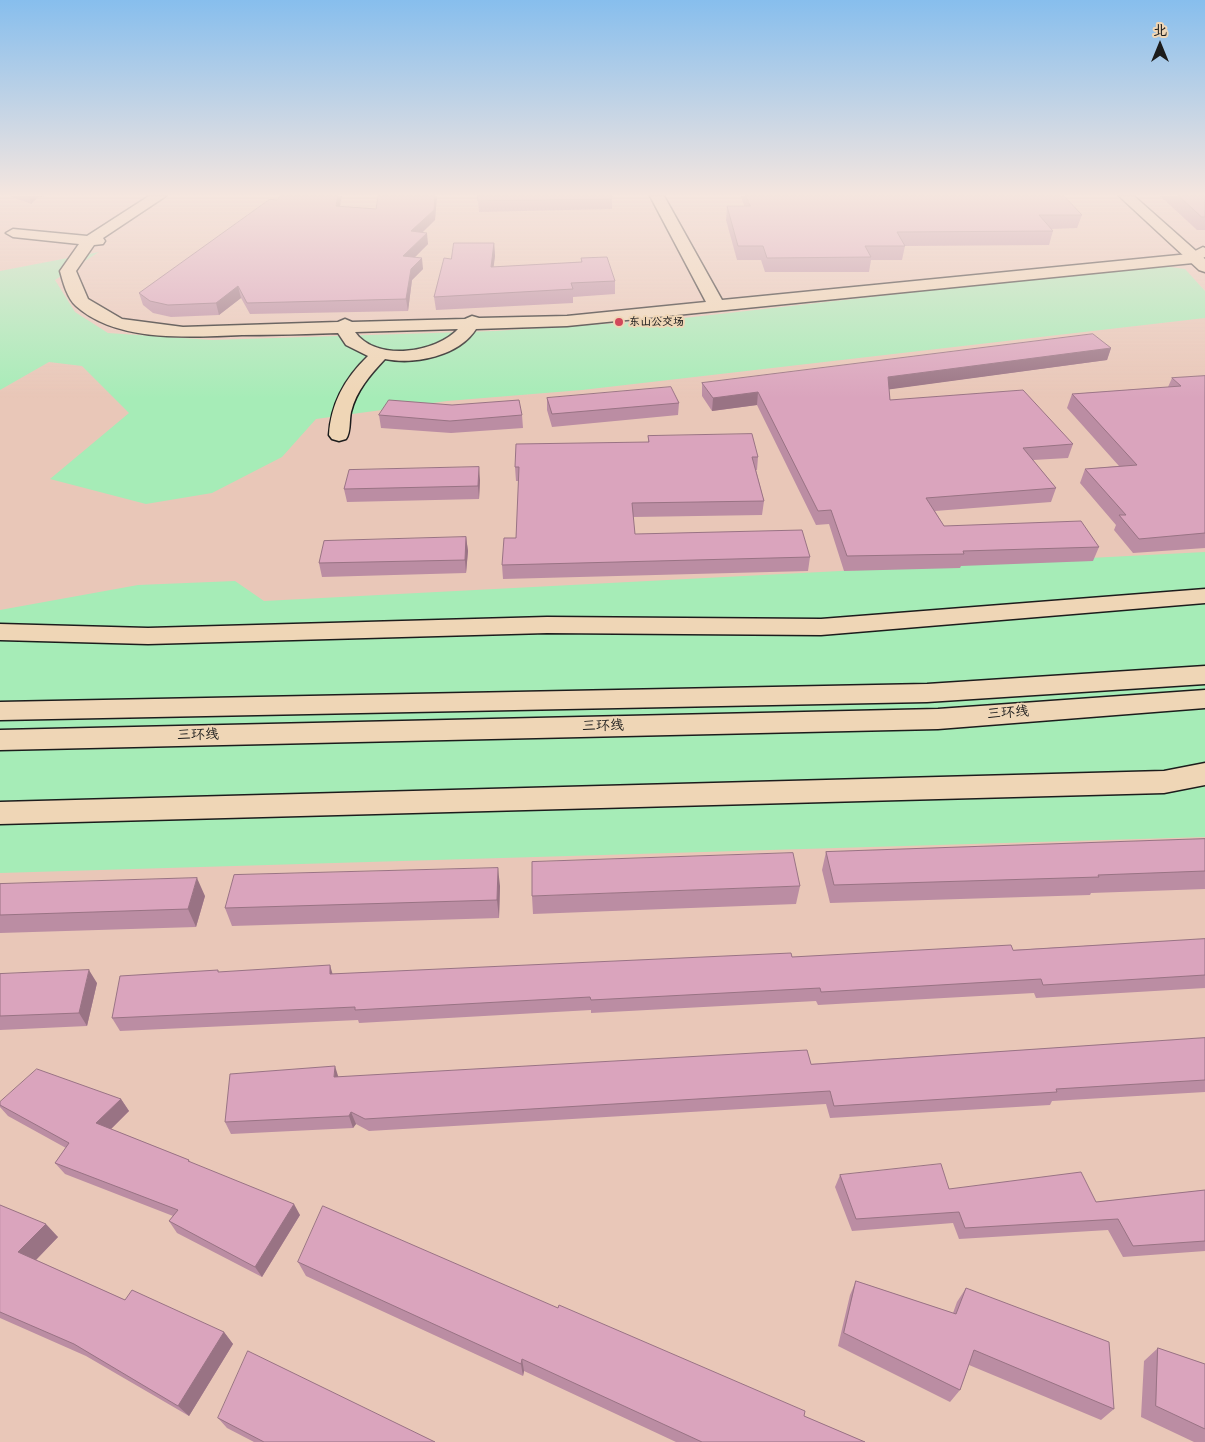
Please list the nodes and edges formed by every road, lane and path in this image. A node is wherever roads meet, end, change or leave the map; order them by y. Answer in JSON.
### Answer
{"nodes":[{"id":1,"x":72,"y":263,"type":"edge"},
{"id":2,"x":687,"y":263,"type":"edge"},
{"id":3,"x":689,"y":263,"type":"edge"},
{"id":4,"x":1129,"y":263,"type":"edge"},
{"id":5,"x":710,"y":306,"type":"junction"},
{"id":6,"x":471,"y":323,"type":"junction"},
{"id":7,"x":344,"y":326,"type":"junction"},
{"id":8,"x":380,"y":354,"type":"junction"},
{"id":9,"x":339,"y":435,"type":"dead end"},
{"id":10,"x":1205,"y":596,"type":"edge"},
{"id":11,"x":0,"y":632,"type":"edge"},
{"id":12,"x":1205,"y":675,"type":"edge"},
{"id":13,"x":1205,"y":699,"type":"edge"},
{"id":14,"x":0,"y":711,"type":"edge"},
{"id":15,"x":321,"y":732,"type":"junction"},
{"id":16,"x":0,"y":740,"type":"edge"},
{"id":17,"x":0,"y":752,"type":"edge"},
{"id":18,"x":1205,"y":774,"type":"edge"},
{"id":19,"x":0,"y":813,"type":"edge"}],
"edges":[{"from":1,"to":7,"type":"main road"},
{"from":2,"to":5,"type":"main road"},
{"from":3,"to":5,"type":"main road"},
{"from":4,"to":5,"type":"main road"},
{"from":5,"to":6,"type":"main road"},
{"from":6,"to":7,"type":"main road"},
{"from":6,"to":8,"type":"main road"},
{"from":7,"to":8,"type":"main road"},
{"from":8,"to":9,"type":"main road"},
{"from":10,"to":11,"type":"main road"},
{"from":12,"to":14,"type":"main road","name":"三环线"},
{"from":13,"to":15,"type":"main road","name":"三环线"},
{"from":15,"to":16,"type":"main road","name":"三环线"},
{"from":15,"to":17,"type":"main road"},
{"from":18,"to":19,"type":"main road"}]}
